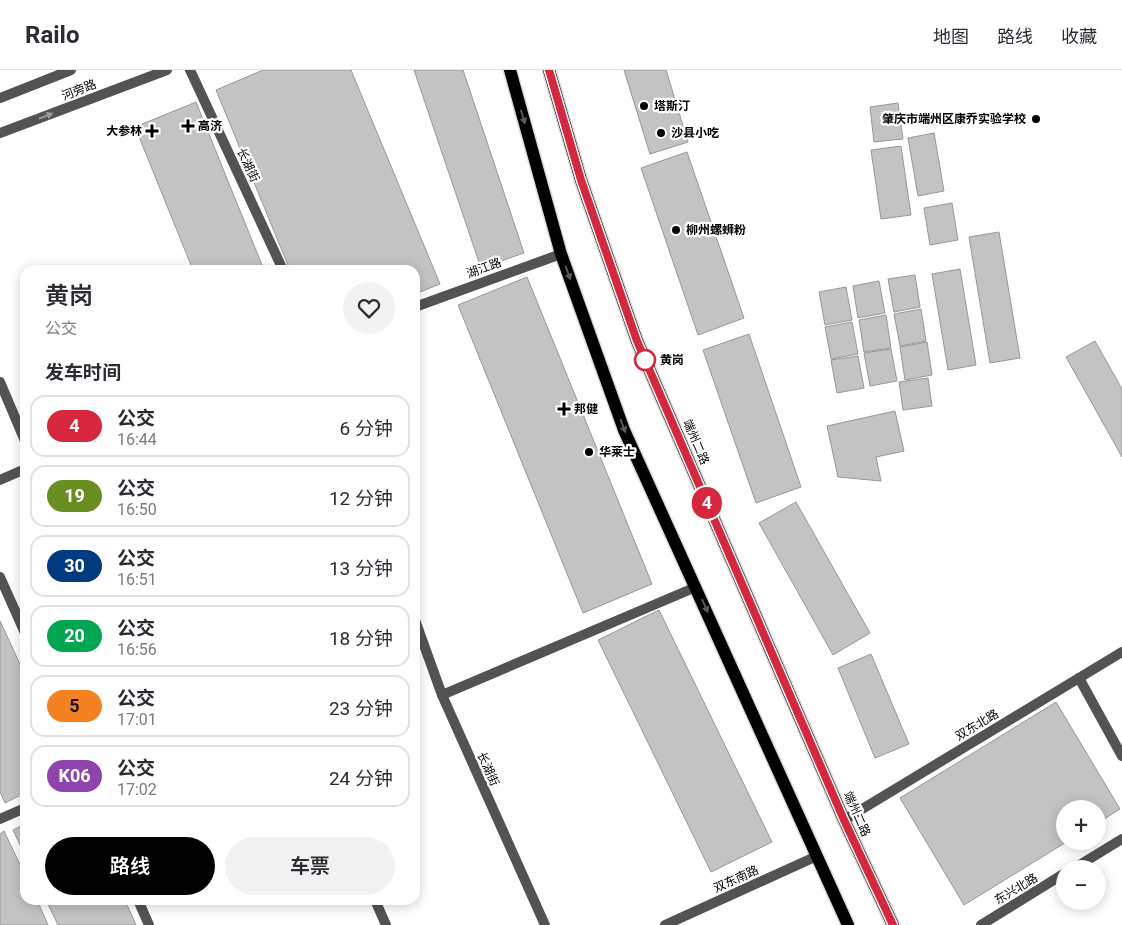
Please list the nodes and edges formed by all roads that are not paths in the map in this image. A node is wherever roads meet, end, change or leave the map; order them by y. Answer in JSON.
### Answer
{"nodes":[{"id":1,"x":71,"y":70,"type":"edge"},
{"id":2,"x":168,"y":70,"type":"edge"},
{"id":3,"x":190,"y":70,"type":"edge"},
{"id":4,"x":510,"y":70,"type":"edge"},
{"id":5,"x":549,"y":70,"type":"edge"},
{"id":6,"x":0,"y":98,"type":"edge"},
{"id":7,"x":0,"y":133,"type":"edge"},
{"id":8,"x":561,"y":254,"type":"junction"},
{"id":9,"x":281,"y":265,"type":"edge"},
{"id":10,"x":420,"y":305,"type":"edge"},
{"id":11,"x":0,"y":382,"type":"edge"},
{"id":12,"x":20,"y":429,"type":"edge"},
{"id":13,"x":20,"y":471,"type":"edge"},
{"id":14,"x":0,"y":480,"type":"edge"},
{"id":15,"x":0,"y":577,"type":"edge"},
{"id":16,"x":696,"y":587,"type":"junction"},
{"id":17,"x":20,"y":623,"type":"edge"},
{"id":18,"x":420,"y":634,"type":"edge"},
{"id":19,"x":1122,"y":652,"type":"edge"},
{"id":20,"x":1079,"y":678,"type":"junction"},
{"id":21,"x":442,"y":695,"type":"junction"},
{"id":22,"x":1122,"y":756,"type":"edge"},
{"id":23,"x":20,"y":810,"type":"edge"},
{"id":24,"x":0,"y":819,"type":"edge"},
{"id":25,"x":844,"y":820,"type":"junction"},
{"id":26,"x":1122,"y":839,"type":"edge"},
{"id":27,"x":817,"y":856,"type":"junction"},
{"id":28,"x":1088,"y":860,"type":"edge"},
{"id":29,"x":1056,"y":879,"type":"edge"},
{"id":30,"x":140,"y":905,"type":"edge"},
{"id":31,"x":377,"y":905,"type":"edge"},
{"id":32,"x":149,"y":925,"type":"edge"},
{"id":33,"x":386,"y":925,"type":"edge"},
{"id":34,"x":545,"y":925,"type":"edge"},
{"id":35,"x":665,"y":925,"type":"edge"},
{"id":36,"x":848,"y":925,"type":"edge"},
{"id":37,"x":893,"y":925,"type":"edge"},
{"id":38,"x":981,"y":925,"type":"edge"}],
"edges":[{"from":1,"to":6,"type":"street","name":"河旁路"},
{"from":7,"to":2,"type":"street","name":"河旁路","one_way":true},
{"from":3,"to":9,"type":"street","name":"长湖街"},
{"from":4,"to":8,"type":"main road","one_way":true},
{"from":5,"to":25,"type":"main road","name":"端州二路"},
{"from":8,"to":10,"type":"street","name":"湖江路"},
{"from":8,"to":16,"type":"main road","one_way":true},
{"from":11,"to":12,"type":"street"},
{"from":13,"to":14,"type":"street"},
{"from":15,"to":17,"type":"street"},
{"from":16,"to":21,"type":"street"},
{"from":16,"to":27,"type":"main road","one_way":true},
{"from":18,"to":21,"type":"street","name":"长湖街"},
{"from":19,"to":20,"type":"street","name":"双东北路"},
{"from":20,"to":22,"type":"street"},
{"from":20,"to":25,"type":"street","name":"双东北路"},
{"from":21,"to":34,"type":"street","name":"长湖街"},
{"from":23,"to":24,"type":"street"},
{"from":25,"to":37,"type":"main road","name":"端州二路"},
{"from":26,"to":28,"type":"street"},
{"from":27,"to":35,"type":"street","name":"双东南路"},
{"from":27,"to":36,"type":"main road"},
{"from":29,"to":38,"type":"street","name":"东兴北路"},
{"from":30,"to":32,"type":"street"},
{"from":31,"to":33,"type":"street"}]}
